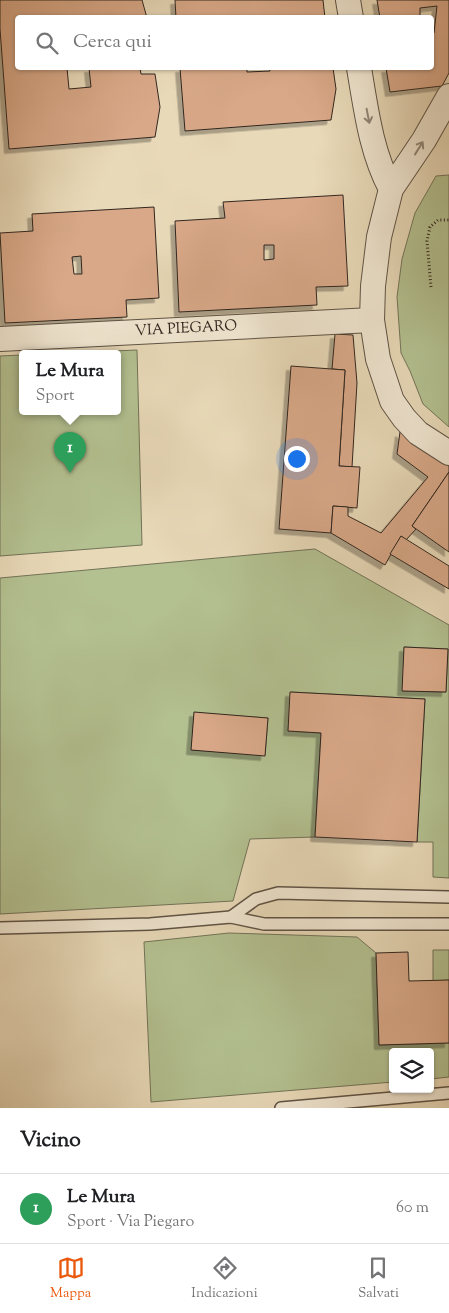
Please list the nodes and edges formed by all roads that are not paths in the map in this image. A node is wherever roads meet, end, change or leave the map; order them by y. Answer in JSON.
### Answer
{"nodes":[{"id":1,"x":348,"y":0,"type":"edge"},
{"id":2,"x":350,"y":15,"type":"edge"},
{"id":3,"x":359,"y":70,"type":"edge"},
{"id":4,"x":449,"y":96,"type":"edge"},
{"id":5,"x":391,"y":189,"type":"junction"},
{"id":6,"x":372,"y":320,"type":"junction"},
{"id":7,"x":0,"y":339,"type":"edge"},
{"id":8,"x":449,"y":453,"type":"edge"},
{"id":9,"x":449,"y":897,"type":"edge"},
{"id":10,"x":231,"y":917,"type":"junction"},
{"id":11,"x":449,"y":924,"type":"edge"},
{"id":12,"x":0,"y":928,"type":"edge"},
{"id":13,"x":449,"y":1093,"type":"edge"},
{"id":14,"x":281,"y":1108,"type":"edge"}],
"edges":[{"from":1,"to":2,"type":"street"},
{"from":3,"to":5,"type":"street","one_way":true},
{"from":5,"to":4,"type":"street","one_way":true},
{"from":5,"to":6,"type":"street"},
{"from":6,"to":7,"type":"street","name":"VIA PIEGARO"},
{"from":6,"to":8,"type":"street"},
{"from":9,"to":10,"type":"lane"},
{"from":10,"to":11,"type":"lane"},
{"from":10,"to":12,"type":"lane"},
{"from":13,"to":14,"type":"lane"}]}
